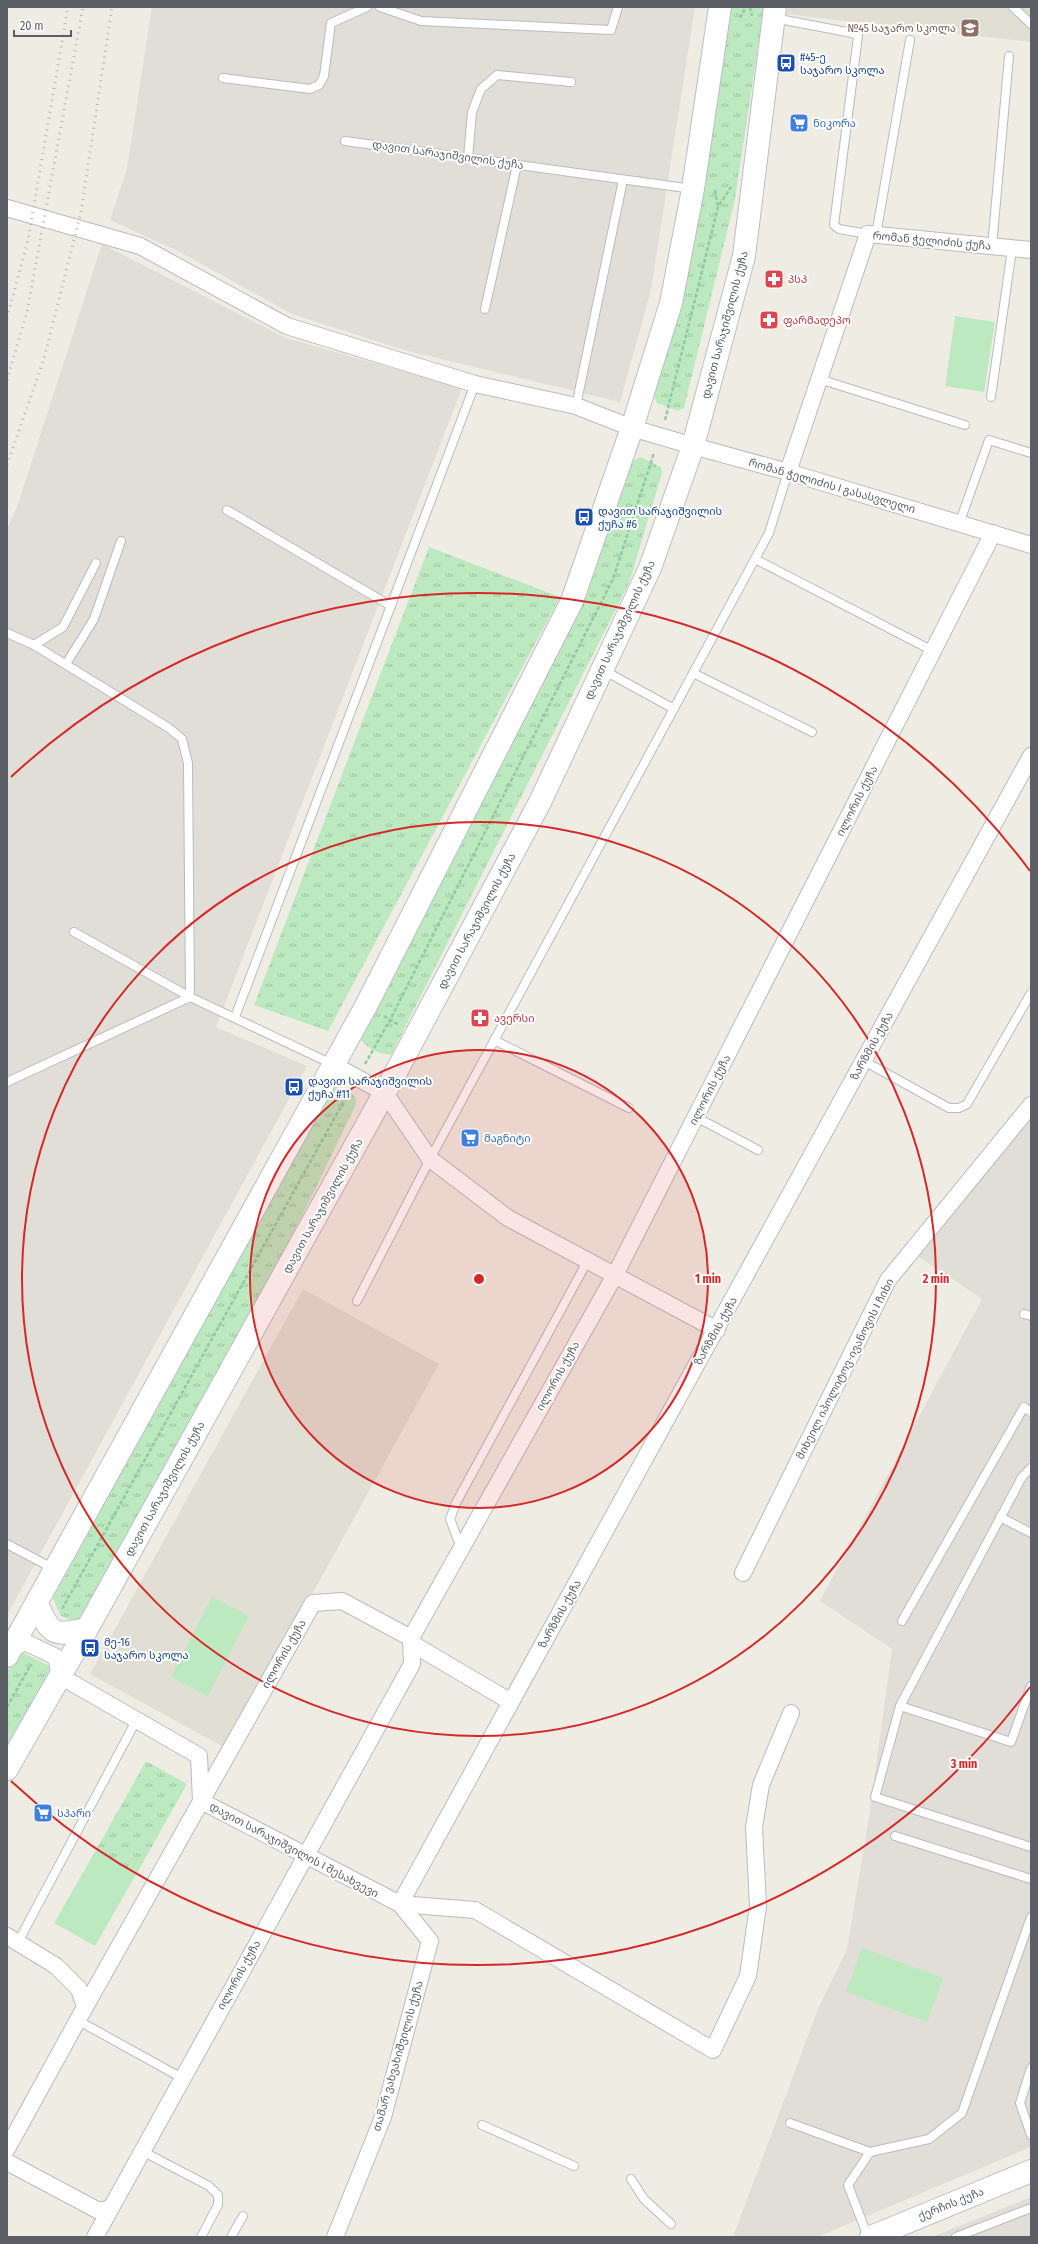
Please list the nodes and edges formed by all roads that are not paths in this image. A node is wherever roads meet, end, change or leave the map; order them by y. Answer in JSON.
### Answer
{"nodes":[{"id":1,"x":367,"y":7,"type":"edge"},
{"id":2,"x":380,"y":7,"type":"edge"},
{"id":3,"x":618,"y":7,"type":"edge"},
{"id":4,"x":720,"y":7,"type":"edge"},
{"id":5,"x":1013,"y":7,"type":"edge"},
{"id":6,"x":774,"y":13,"type":"edge"},
{"id":7,"x":1031,"y":24,"type":"edge"},
{"id":8,"x":910,"y":40,"type":"dead end"},
{"id":9,"x":1009,"y":56,"type":"dead end"},
{"id":10,"x":223,"y":78,"type":"dead end"},
{"id":11,"x":571,"y":82,"type":"dead end"},
{"id":12,"x":345,"y":141,"type":"dead end"},
{"id":13,"x":468,"y":158,"type":"junction"},
{"id":14,"x":517,"y":165,"type":"junction"},
{"id":15,"x":623,"y":180,"type":"junction"},
{"id":16,"x":693,"y":189,"type":"junction"},
{"id":17,"x":7,"y":208,"type":"edge"},
{"id":18,"x":872,"y":234,"type":"junction"},
{"id":19,"x":992,"y":247,"type":"junction"},
{"id":20,"x":1012,"y":249,"type":"junction"},
{"id":21,"x":1031,"y":250,"type":"edge"},
{"id":22,"x":485,"y":309,"type":"dead end"},
{"id":23,"x":819,"y":379,"type":"junction"},
{"id":24,"x":475,"y":384,"type":"junction"},
{"id":25,"x":990,"y":397,"type":"dead end"},
{"id":26,"x":576,"y":406,"type":"junction"},
{"id":27,"x":965,"y":425,"type":"dead end"},
{"id":28,"x":632,"y":428,"type":"junction"},
{"id":29,"x":693,"y":446,"type":"junction"},
{"id":30,"x":1031,"y":453,"type":"edge"},
{"id":31,"x":788,"y":472,"type":"junction"},
{"id":32,"x":227,"y":510,"type":"dead end"},
{"id":33,"x":959,"y":524,"type":"junction"},
{"id":34,"x":993,"y":533,"type":"junction"},
{"id":35,"x":121,"y":541,"type":"dead end"},
{"id":36,"x":1031,"y":545,"type":"edge"},
{"id":37,"x":755,"y":559,"type":"junction"},
{"id":38,"x":96,"y":563,"type":"dead end"},
{"id":39,"x":391,"y":606,"type":"junction"},
{"id":40,"x":7,"y":633,"type":"edge"},
{"id":41,"x":34,"y":645,"type":"junction"},
{"id":42,"x":933,"y":651,"type":"junction"},
{"id":43,"x":66,"y":664,"type":"junction"},
{"id":44,"x":602,"y":670,"type":"junction"},
{"id":45,"x":693,"y":673,"type":"junction"},
{"id":46,"x":674,"y":709,"type":"junction"},
{"id":47,"x":812,"y":732,"type":"dead end"},
{"id":48,"x":1031,"y":756,"type":"edge"},
{"id":49,"x":74,"y":932,"type":"dead end"},
{"id":50,"x":1031,"y":993,"type":"edge"},
{"id":51,"x":190,"y":997,"type":"junction"},
{"id":52,"x":236,"y":1017,"type":"junction"},
{"id":53,"x":494,"y":1040,"type":"junction"},
{"id":54,"x":864,"y":1061,"type":"junction"},
{"id":55,"x":332,"y":1064,"type":"junction"},
{"id":56,"x":7,"y":1082,"type":"edge"},
{"id":57,"x":385,"y":1093,"type":"junction"},
{"id":58,"x":1031,"y":1105,"type":"edge"},
{"id":59,"x":629,"y":1108,"type":"dead end"},
{"id":60,"x":696,"y":1117,"type":"junction"},
{"id":61,"x":758,"y":1150,"type":"dead end"},
{"id":62,"x":430,"y":1159,"type":"junction"},
{"id":63,"x":588,"y":1260,"type":"junction"},
{"id":64,"x":615,"y":1275,"type":"junction"},
{"id":65,"x":357,"y":1301,"type":"dead end"},
{"id":66,"x":716,"y":1330,"type":"junction"},
{"id":67,"x":1031,"y":1412,"type":"edge"},
{"id":68,"x":1031,"y":1468,"type":"edge"},
{"id":69,"x":1000,"y":1517,"type":"junction"},
{"id":70,"x":1031,"y":1533,"type":"edge"},
{"id":71,"x":7,"y":1544,"type":"edge"},
{"id":72,"x":461,"y":1549,"type":"junction"},
{"id":73,"x":55,"y":1569,"type":"junction"},
{"id":74,"x":743,"y":1573,"type":"dead end"},
{"id":75,"x":37,"y":1604,"type":"junction"},
{"id":76,"x":902,"y":1621,"type":"dead end"},
{"id":77,"x":87,"y":1629,"type":"junction"},
{"id":78,"x":411,"y":1641,"type":"junction"},
{"id":79,"x":9,"y":1653,"type":"edge"},
{"id":80,"x":60,"y":1676,"type":"junction"},
{"id":81,"x":1031,"y":1686,"type":"edge"},
{"id":82,"x":511,"y":1702,"type":"junction"},
{"id":83,"x":900,"y":1706,"type":"junction"},
{"id":84,"x":791,"y":1713,"type":"dead end"},
{"id":85,"x":137,"y":1719,"type":"junction"},
{"id":86,"x":7,"y":1769,"type":"edge"},
{"id":87,"x":201,"y":1801,"type":"junction"},
{"id":88,"x":895,"y":1836,"type":"dead end"},
{"id":89,"x":1031,"y":1847,"type":"edge"},
{"id":90,"x":304,"y":1856,"type":"junction"},
{"id":91,"x":1031,"y":1878,"type":"edge"},
{"id":92,"x":400,"y":1904,"type":"junction"},
{"id":93,"x":1031,"y":1917,"type":"edge"},
{"id":94,"x":12,"y":1939,"type":"edge"},
{"id":95,"x":81,"y":2014,"type":"junction"},
{"id":96,"x":1031,"y":2068,"type":"edge"},
{"id":97,"x":182,"y":2078,"type":"junction"},
{"id":98,"x":790,"y":2123,"type":"dead end"},
{"id":99,"x":482,"y":2125,"type":"dead end"},
{"id":100,"x":1031,"y":2135,"type":"edge"},
{"id":101,"x":7,"y":2149,"type":"edge"},
{"id":102,"x":142,"y":2151,"type":"junction"},
{"id":103,"x":870,"y":2152,"type":"junction"},
{"id":104,"x":7,"y":2162,"type":"edge"},
{"id":105,"x":574,"y":2166,"type":"dead end"},
{"id":106,"x":1031,"y":2171,"type":"edge"},
{"id":107,"x":631,"y":2179,"type":"dead end"},
{"id":108,"x":111,"y":2208,"type":"junction"},
{"id":109,"x":1031,"y":2208,"type":"edge"},
{"id":110,"x":243,"y":2216,"type":"dead end"},
{"id":111,"x":671,"y":2224,"type":"dead end"},
{"id":112,"x":95,"y":2237,"type":"edge"},
{"id":113,"x":201,"y":2237,"type":"edge"},
{"id":114,"x":231,"y":2237,"type":"edge"},
{"id":115,"x":335,"y":2237,"type":"edge"},
{"id":116,"x":870,"y":2237,"type":"edge"},
{"id":117,"x":956,"y":2237,"type":"edge"}],
"edges":[{"from":1,"to":10,"type":"lane"},
{"from":2,"to":3,"type":"lane"},
{"from":4,"to":16,"type":"main road"},
{"from":5,"to":7,"type":"lane"},
{"from":6,"to":18,"type":"lane"},
{"from":6,"to":29,"type":"main road","name":"დავით სარაჯიშვილის ქუჩა"},
{"from":8,"to":18,"type":"lane"},
{"from":9,"to":19,"type":"lane"},
{"from":11,"to":13,"type":"lane"},
{"from":12,"to":13,"type":"lane","name":"დავით სარაჯიშვილის ქუჩა"},
{"from":13,"to":14,"type":"lane","name":"დავით სარაჯიშვილის ქუჩა"},
{"from":14,"to":15,"type":"lane","name":"დავით სარაჯიშვილის ქუჩა"},
{"from":14,"to":22,"type":"lane"},
{"from":15,"to":16,"type":"lane","name":"დავით სარაჯიშვილის ქუჩა"},
{"from":15,"to":26,"type":"lane"},
{"from":16,"to":28,"type":"main road"},
{"from":17,"to":24,"type":"street","name":"რომან ჭელიძის I გასასვლელი"},
{"from":18,"to":19,"type":"street","name":"რომან ჭელიძის ქუჩა"},
{"from":18,"to":23,"type":"street","name":"რომან ჭელიძის ქუჩა"},
{"from":19,"to":20,"type":"street","name":"რომან ჭელიძის ქუჩა"},
{"from":20,"to":21,"type":"street","name":"რომან ჭელიძის ქუჩა"},
{"from":20,"to":25,"type":"lane"},
{"from":23,"to":27,"type":"lane"},
{"from":23,"to":31,"type":"street","name":"რომან ჭელიძის ქუჩა"},
{"from":24,"to":26,"type":"street","name":"რომან ჭელიძის I გასასვლელი"},
{"from":24,"to":39,"type":"lane"},
{"from":26,"to":28,"type":"street","name":"რომან ჭელიძის I გასასვლელი"},
{"from":28,"to":29,"type":"street","name":"რომან ჭელიძის I გასასვლელი"},
{"from":28,"to":55,"type":"main road"},
{"from":29,"to":31,"type":"street","name":"რომან ჭელიძის I გასასვლელი"},
{"from":29,"to":44,"type":"main road","name":"დავით სარაჯიშვილის ქუჩა"},
{"from":30,"to":33,"type":"lane"},
{"from":31,"to":33,"type":"street","name":"რომან ჭელიძის I გასასვლელი"},
{"from":31,"to":37,"type":"lane"},
{"from":32,"to":39,"type":"lane"},
{"from":33,"to":34,"type":"street","name":"რომან ჭელიძის I გასასვლელი"},
{"from":34,"to":36,"type":"street","name":"რომან ჭელიძის I გასასვლელი"},
{"from":34,"to":42,"type":"street","name":"ილორის ქუჩა"},
{"from":35,"to":43,"type":"lane"},
{"from":37,"to":42,"type":"lane"},
{"from":37,"to":45,"type":"lane"},
{"from":38,"to":41,"type":"lane"},
{"from":39,"to":52,"type":"lane"},
{"from":40,"to":41,"type":"lane"},
{"from":41,"to":43,"type":"lane"},
{"from":42,"to":60,"type":"street","name":"ილორის ქუჩა"},
{"from":43,"to":51,"type":"lane"},
{"from":44,"to":46,"type":"lane"},
{"from":44,"to":57,"type":"main road","name":"დავით სარაჯიშვილის ქუჩა"},
{"from":45,"to":46,"type":"lane"},
{"from":45,"to":47,"type":"lane"},
{"from":46,"to":53,"type":"lane"},
{"from":48,"to":54,"type":"street","name":"ზარზმის ქუჩა"},
{"from":49,"to":51,"type":"lane"},
{"from":50,"to":54,"type":"lane"},
{"from":51,"to":52,"type":"lane"},
{"from":51,"to":56,"type":"lane"},
{"from":52,"to":55,"type":"lane"},
{"from":53,"to":59,"type":"lane"},
{"from":53,"to":62,"type":"lane"},
{"from":54,"to":66,"type":"street","name":"ზარზმის ქუჩა"},
{"from":55,"to":57,"type":"street"},
{"from":55,"to":73,"type":"main road"},
{"from":57,"to":62,"type":"street"},
{"from":57,"to":77,"type":"main road","name":"დავით სარაჯიშვილის ქუჩა"},
{"from":58,"to":74,"type":"street","name":"მიხეილ იპოლიტოვ-ივანოვის I ჩიხი"},
{"from":60,"to":61,"type":"lane"},
{"from":60,"to":64,"type":"street","name":"ილორის ქუჩა"},
{"from":62,"to":63,"type":"street"},
{"from":62,"to":65,"type":"lane"},
{"from":63,"to":64,"type":"street"},
{"from":63,"to":72,"type":"lane"},
{"from":64,"to":66,"type":"street"},
{"from":64,"to":72,"type":"street","name":"ილორის ქუჩა"},
{"from":66,"to":82,"type":"street","name":"ზარზმის ქუჩა"},
{"from":67,"to":76,"type":"lane"},
{"from":68,"to":69,"type":"lane"},
{"from":69,"to":70,"type":"lane"},
{"from":69,"to":83,"type":"lane"},
{"from":71,"to":73,"type":"lane"},
{"from":72,"to":78,"type":"street","name":"ილორის ქუჩა"},
{"from":73,"to":75,"type":"main road"},
{"from":75,"to":77,"type":"main road"},
{"from":75,"to":79,"type":"main road"},
{"from":77,"to":80,"type":"main road","name":"დავით სარაჯიშვილის ქუჩა"},
{"from":78,"to":82,"type":"street"},
{"from":78,"to":87,"type":"street","name":"ილორის ქუჩა"},
{"from":78,"to":90,"type":"street","name":"ილორის ქუჩა"},
{"from":79,"to":80,"type":"street"},
{"from":80,"to":85,"type":"street","name":"დავით სარაჯიშვილის I შესახვევი"},
{"from":80,"to":86,"type":"main road","name":"დავით სარაჯიშვილის ქუჩა"},
{"from":81,"to":83,"type":"lane"},
{"from":82,"to":92,"type":"street","name":"ზარზმის ქუჩა"},
{"from":83,"to":89,"type":"lane"},
{"from":84,"to":92,"type":"street"},
{"from":85,"to":87,"type":"street","name":"დავით სარაჯიშვილის I შესახვევი"},
{"from":85,"to":94,"type":"lane"},
{"from":87,"to":90,"type":"street","name":"დავით სარაჯიშვილის I შესახვევი"},
{"from":87,"to":95,"type":"street","name":"ილორის ქუჩა"},
{"from":88,"to":91,"type":"lane"},
{"from":90,"to":92,"type":"street","name":"დავით სარაჯიშვილის I შესახვევი"},
{"from":90,"to":97,"type":"street","name":"ილორის ქუჩა"},
{"from":92,"to":115,"type":"street","name":"თამარ ვახვახიშვილის ქუჩა"},
{"from":93,"to":103,"type":"lane"},
{"from":94,"to":95,"type":"street"},
{"from":95,"to":97,"type":"lane"},
{"from":95,"to":101,"type":"street","name":"ილორის ქუჩა"},
{"from":96,"to":100,"type":"lane"},
{"from":97,"to":102,"type":"street","name":"ილორის ქუჩა"},
{"from":98,"to":103,"type":"lane"},
{"from":99,"to":105,"type":"lane"},
{"from":102,"to":108,"type":"street","name":"ილორის ქუჩა"},
{"from":102,"to":113,"type":"lane"},
{"from":103,"to":116,"type":"lane"},
{"from":104,"to":108,"type":"street"},
{"from":106,"to":116,"type":"main road","name":"ქერჩის ქუჩა"},
{"from":107,"to":111,"type":"lane"},
{"from":108,"to":112,"type":"street","name":"ილორის ქუჩა"},
{"from":109,"to":117,"type":"lane"},
{"from":110,"to":114,"type":"lane"}]}
